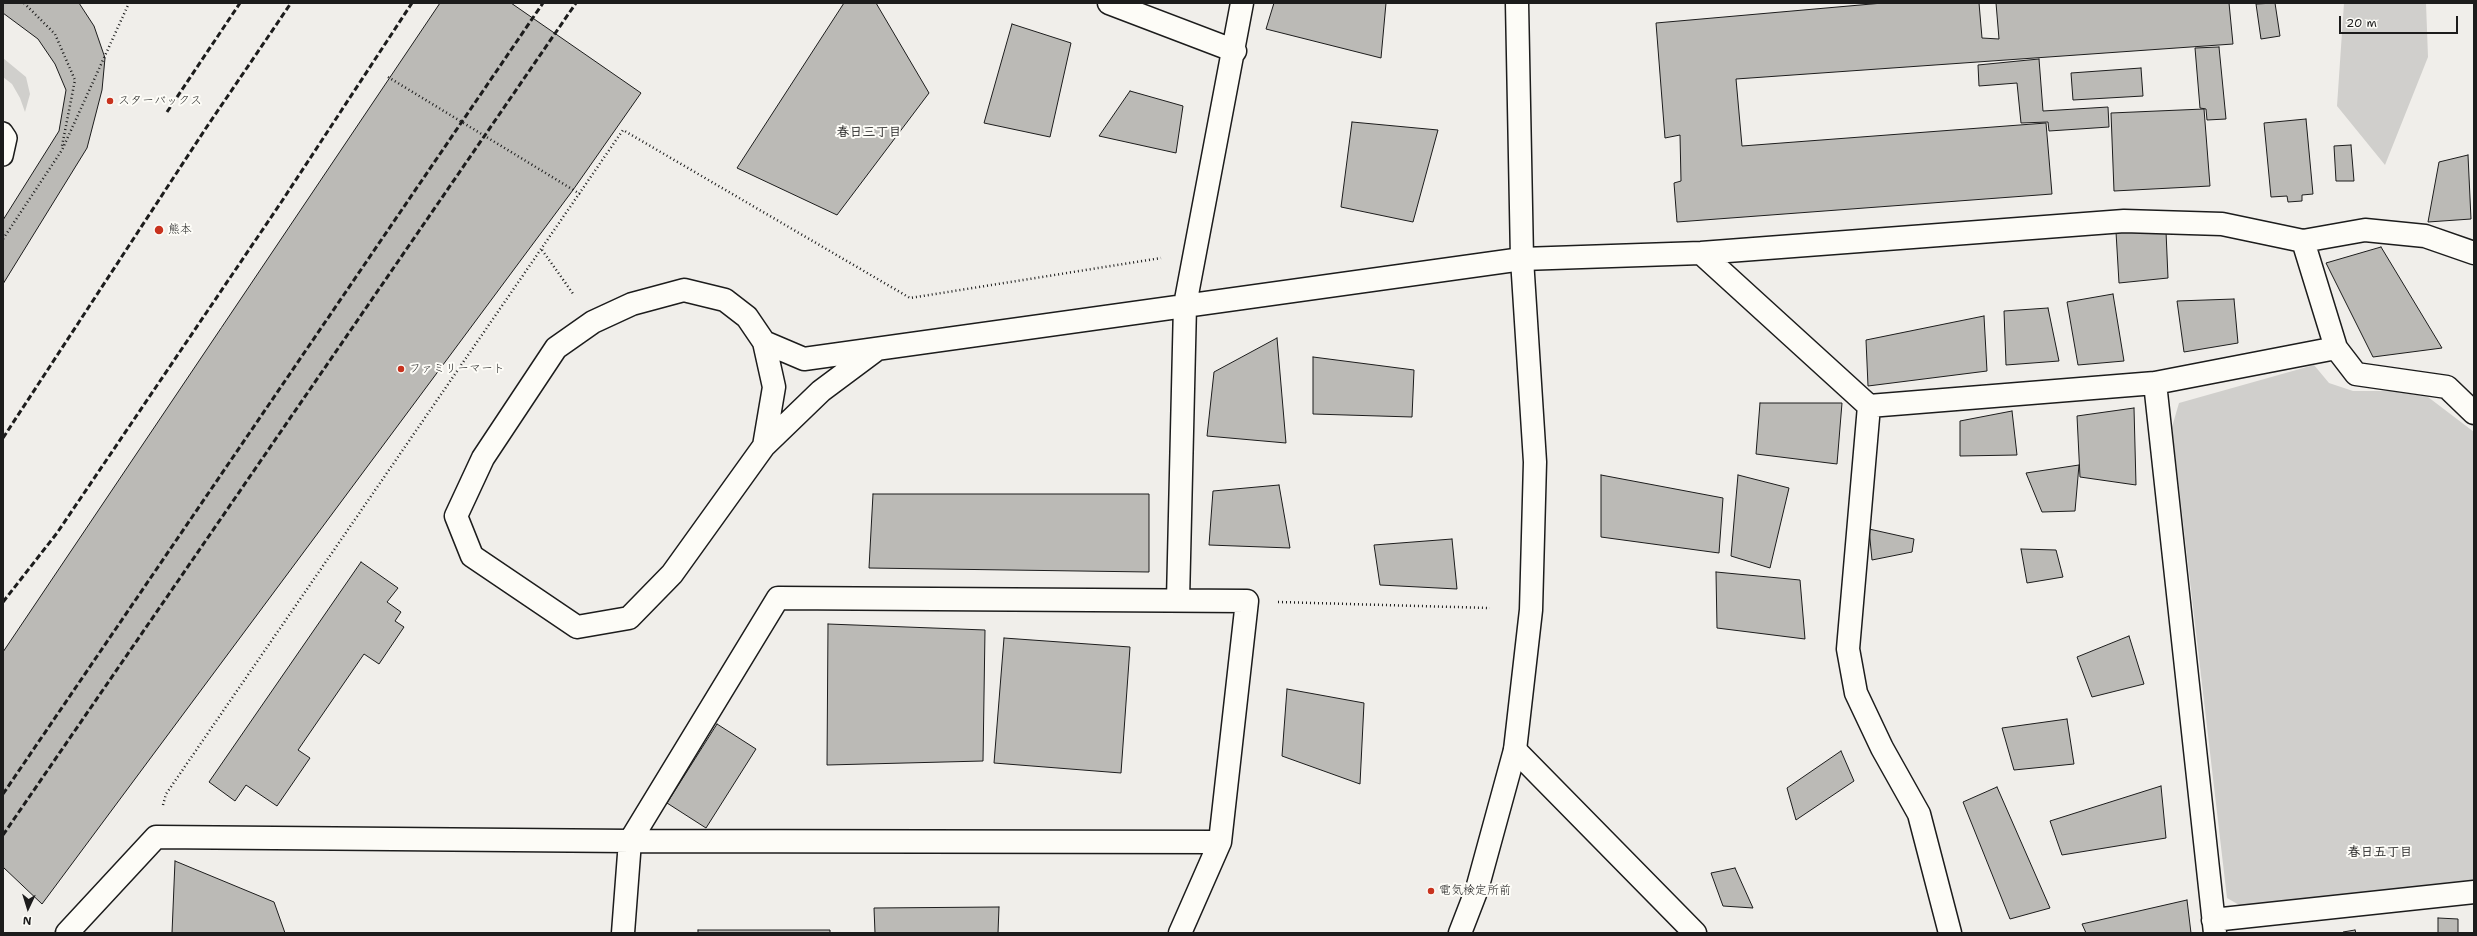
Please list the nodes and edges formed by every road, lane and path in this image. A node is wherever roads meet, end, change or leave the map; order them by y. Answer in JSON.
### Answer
{"nodes":[{"id":1,"x":24,"y":3,"type":"edge"},
{"id":2,"x":129,"y":3,"type":"edge"},
{"id":3,"x":1109,"y":3,"type":"edge"},
{"id":4,"x":1242,"y":3,"type":"edge"},
{"id":5,"x":1517,"y":3,"type":"edge"},
{"id":6,"x":1235,"y":51,"type":"junction"},
{"id":7,"x":388,"y":77,"type":"dead end"},
{"id":8,"x":3,"y":132,"type":"edge"},
{"id":9,"x":62,"y":150,"type":"junction"},
{"id":10,"x":3,"y":156,"type":"edge"},
{"id":11,"x":580,"y":194,"type":"junction"},
{"id":12,"x":3,"y":239,"type":"edge"},
{"id":13,"x":2303,"y":241,"type":"junction"},
{"id":14,"x":542,"y":250,"type":"junction"},
{"id":15,"x":1195,"y":252,"type":"junction"},
{"id":16,"x":1701,"y":253,"type":"junction"},
{"id":17,"x":2474,"y":253,"type":"edge"},
{"id":18,"x":1522,"y":259,"type":"junction"},
{"id":19,"x":1185,"y":306,"type":"junction"},
{"id":20,"x":593,"y":322,"type":"junction"},
{"id":21,"x":764,"y":342,"type":"junction"},
{"id":22,"x":879,"y":348,"type":"junction"},
{"id":23,"x":2336,"y":348,"type":"junction"},
{"id":24,"x":2155,"y":383,"type":"junction"},
{"id":25,"x":1870,"y":406,"type":"junction"},
{"id":26,"x":2474,"y":413,"type":"edge"},
{"id":27,"x":764,"y":446,"type":"junction"},
{"id":28,"x":1178,"y":600,"type":"junction"},
{"id":29,"x":1247,"y":600,"type":"junction"},
{"id":30,"x":1490,"y":608,"type":"dead end"},
{"id":31,"x":1515,"y":750,"type":"junction"},
{"id":32,"x":156,"y":837,"type":"junction"},
{"id":33,"x":630,"y":842,"type":"junction"},
{"id":34,"x":1220,"y":842,"type":"junction"},
{"id":35,"x":2474,"y":892,"type":"edge"},
{"id":36,"x":2214,"y":926,"type":"edge"},
{"id":37,"x":67,"y":933,"type":"edge"},
{"id":38,"x":623,"y":933,"type":"edge"},
{"id":39,"x":1180,"y":933,"type":"edge"},
{"id":40,"x":1460,"y":933,"type":"edge"},
{"id":41,"x":1695,"y":933,"type":"edge"},
{"id":42,"x":1950,"y":933,"type":"edge"}],
"edges":[{"from":1,"to":9,"type":"path"},
{"from":2,"to":9,"type":"path"},
{"from":3,"to":6,"type":"street"},
{"from":4,"to":6,"type":"street"},
{"from":5,"to":18,"type":"street"},
{"from":6,"to":15,"type":"street"},
{"from":7,"to":11,"type":"path"},
{"from":8,"to":10,"type":"lane"},
{"from":9,"to":12,"type":"path"},
{"from":11,"to":14,"type":"path"},
{"from":11,"to":15,"type":"path"},
{"from":13,"to":16,"type":"street"},
{"from":13,"to":17,"type":"street"},
{"from":13,"to":23,"type":"street"},
{"from":14,"to":20,"type":"path"},
{"from":14,"to":32,"type":"path"},
{"from":15,"to":19,"type":"street"},
{"from":16,"to":18,"type":"street"},
{"from":16,"to":25,"type":"street"},
{"from":18,"to":19,"type":"street"},
{"from":18,"to":31,"type":"street"},
{"from":19,"to":22,"type":"street"},
{"from":19,"to":28,"type":"street"},
{"from":20,"to":21,"type":"street"},
{"from":20,"to":27,"type":"street"},
{"from":21,"to":22,"type":"street"},
{"from":21,"to":27,"type":"street"},
{"from":22,"to":27,"type":"street"},
{"from":23,"to":24,"type":"street"},
{"from":23,"to":26,"type":"street"},
{"from":24,"to":25,"type":"street"},
{"from":24,"to":36,"type":"street"},
{"from":25,"to":42,"type":"street"},
{"from":28,"to":29,"type":"street"},
{"from":28,"to":33,"type":"street"},
{"from":29,"to":30,"type":"path"},
{"from":29,"to":34,"type":"street"},
{"from":31,"to":40,"type":"street"},
{"from":31,"to":41,"type":"street"},
{"from":32,"to":33,"type":"street"},
{"from":32,"to":37,"type":"street"},
{"from":33,"to":34,"type":"street"},
{"from":33,"to":38,"type":"street"},
{"from":34,"to":39,"type":"street"},
{"from":35,"to":36,"type":"street"}]}
